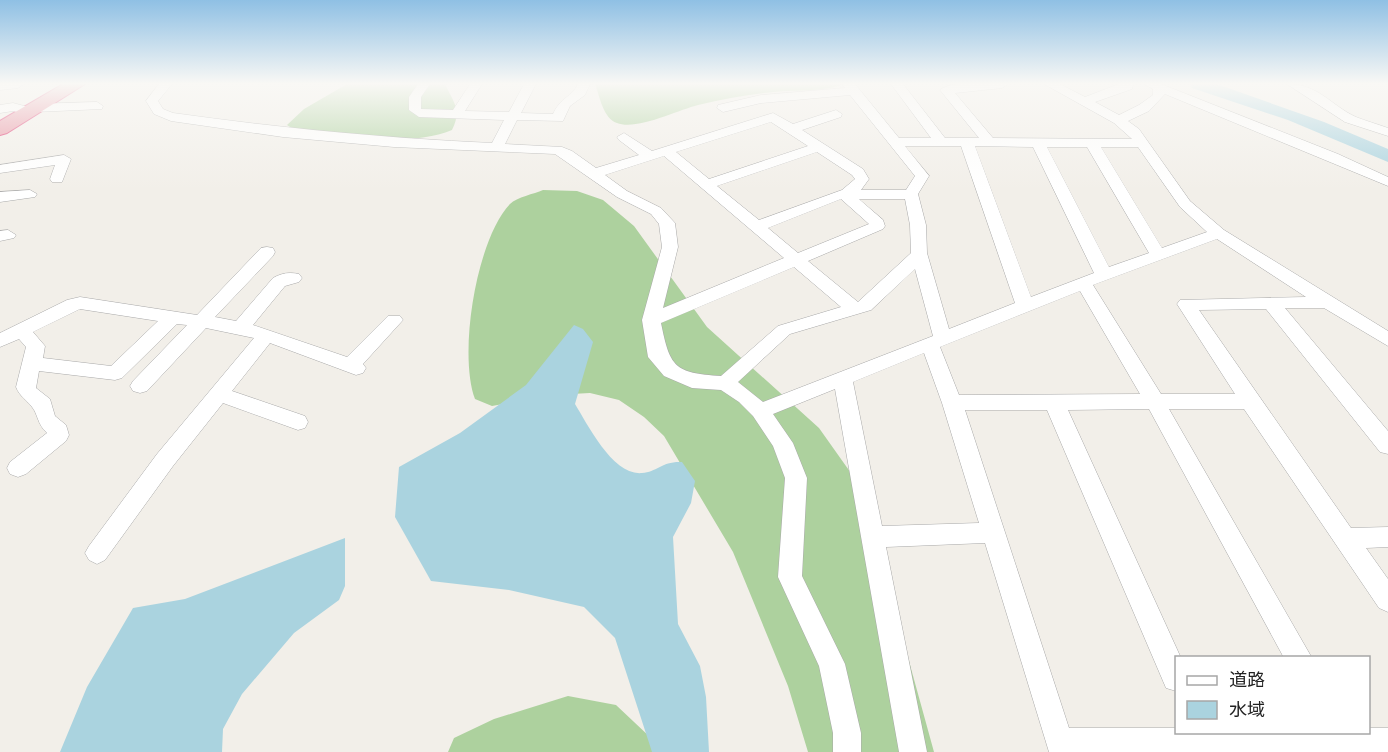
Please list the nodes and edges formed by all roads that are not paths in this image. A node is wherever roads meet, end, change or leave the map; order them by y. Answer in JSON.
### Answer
{"nodes":[{"id":1,"x":17,"y":119,"type":"edge"},
{"id":2,"x":186,"y":119,"type":"edge"},
{"id":3,"x":511,"y":119,"type":"edge"},
{"id":4,"x":767,"y":119,"type":"edge"},
{"id":5,"x":776,"y":119,"type":"edge"},
{"id":6,"x":821,"y":119,"type":"edge"},
{"id":7,"x":876,"y":119,"type":"edge"},
{"id":8,"x":924,"y":119,"type":"edge"},
{"id":9,"x":970,"y":119,"type":"edge"},
{"id":10,"x":1237,"y":119,"type":"edge"},
{"id":11,"x":1350,"y":119,"type":"edge"},
{"id":12,"x":1119,"y":120,"type":"edge"},
{"id":13,"x":791,"y":129,"type":"junction"},
{"id":14,"x":0,"y":130,"type":"edge"},
{"id":15,"x":1388,"y":132,"type":"edge"},
{"id":16,"x":624,"y":137,"type":"dead end"},
{"id":17,"x":894,"y":142,"type":"junction"},
{"id":18,"x":941,"y":142,"type":"junction"},
{"id":19,"x":967,"y":143,"type":"junction"},
{"id":20,"x":990,"y":143,"type":"junction"},
{"id":21,"x":1038,"y":143,"type":"junction"},
{"id":22,"x":1092,"y":143,"type":"junction"},
{"id":23,"x":1142,"y":143,"type":"junction"},
{"id":24,"x":818,"y":147,"type":"junction"},
{"id":25,"x":496,"y":148,"type":"junction"},
{"id":26,"x":666,"y":152,"type":"junction"},
{"id":27,"x":650,"y":156,"type":"junction"},
{"id":28,"x":0,"y":169,"type":"edge"},
{"id":29,"x":593,"y":174,"type":"junction"},
{"id":30,"x":57,"y":179,"type":"dead end"},
{"id":31,"x":1388,"y":182,"type":"edge"},
{"id":32,"x":707,"y":185,"type":"junction"},
{"id":33,"x":30,"y":194,"type":"dead end"},
{"id":34,"x":911,"y":194,"type":"junction"},
{"id":35,"x":845,"y":195,"type":"junction"},
{"id":36,"x":0,"y":197,"type":"edge"},
{"id":37,"x":756,"y":227,"type":"junction"},
{"id":38,"x":1218,"y":233,"type":"junction"},
{"id":39,"x":267,"y":252,"type":"dead end"},
{"id":40,"x":919,"y":253,"type":"junction"},
{"id":41,"x":1158,"y":255,"type":"junction"},
{"id":42,"x":795,"y":261,"type":"junction"},
{"id":43,"x":1104,"y":275,"type":"junction"},
{"id":44,"x":293,"y":278,"type":"dead end"},
{"id":45,"x":1084,"y":284,"type":"junction"},
{"id":46,"x":1326,"y":302,"type":"junction"},
{"id":47,"x":1272,"y":304,"type":"junction"},
{"id":48,"x":1025,"y":306,"type":"junction"},
{"id":49,"x":855,"y":309,"type":"junction"},
{"id":50,"x":173,"y":317,"type":"junction"},
{"id":51,"x":394,"y":320,"type":"dead end"},
{"id":52,"x":651,"y":320,"type":"junction"},
{"id":53,"x":201,"y":321,"type":"junction"},
{"id":54,"x":240,"y":328,"type":"junction"},
{"id":55,"x":22,"y":332,"type":"junction"},
{"id":56,"x":266,"y":335,"type":"junction"},
{"id":57,"x":1388,"y":340,"type":"edge"},
{"id":58,"x":0,"y":341,"type":"edge"},
{"id":59,"x":937,"y":342,"type":"junction"},
{"id":60,"x":126,"y":363,"type":"junction"},
{"id":61,"x":33,"y":364,"type":"junction"},
{"id":62,"x":156,"y":367,"type":"junction"},
{"id":63,"x":843,"y":380,"type":"junction"},
{"id":64,"x":725,"y":383,"type":"junction"},
{"id":65,"x":140,"y":386,"type":"dead end"},
{"id":66,"x":219,"y":394,"type":"junction"},
{"id":67,"x":1054,"y":402,"type":"junction"},
{"id":68,"x":1155,"y":402,"type":"junction"},
{"id":69,"x":1250,"y":402,"type":"junction"},
{"id":70,"x":952,"y":403,"type":"junction"},
{"id":71,"x":760,"y":411,"type":"junction"},
{"id":72,"x":298,"y":422,"type":"dead end"},
{"id":73,"x":1388,"y":446,"type":"edge"},
{"id":74,"x":18,"y":468,"type":"dead end"},
{"id":75,"x":992,"y":533,"type":"junction"},
{"id":76,"x":872,"y":537,"type":"junction"},
{"id":77,"x":1388,"y":537,"type":"edge"},
{"id":78,"x":1346,"y":538,"type":"junction"},
{"id":79,"x":97,"y":553,"type":"dead end"},
{"id":80,"x":1388,"y":600,"type":"edge"},
{"id":81,"x":1298,"y":656,"type":"edge"},
{"id":82,"x":1175,"y":676,"type":"edge"},
{"id":83,"x":1205,"y":742,"type":"edge"},
{"id":84,"x":1347,"y":742,"type":"edge"},
{"id":85,"x":1388,"y":742,"type":"edge"},
{"id":86,"x":1062,"y":747,"type":"edge"},
{"id":87,"x":847,"y":752,"type":"edge"},
{"id":88,"x":913,"y":752,"type":"edge"}],
"edges":[{"from":1,"to":14,"type":"highway"},
{"from":2,"to":25,"type":"street"},
{"from":3,"to":25,"type":"street"},
{"from":4,"to":26,"type":"street"},
{"from":5,"to":13,"type":"street"},
{"from":6,"to":13,"type":"street"},
{"from":7,"to":17,"type":"street"},
{"from":8,"to":18,"type":"street"},
{"from":9,"to":20,"type":"street"},
{"from":10,"to":31,"type":"street"},
{"from":11,"to":15,"type":"street"},
{"from":12,"to":23,"type":"street"},
{"from":13,"to":24,"type":"street"},
{"from":16,"to":27,"type":"street"},
{"from":17,"to":18,"type":"street"},
{"from":17,"to":34,"type":"street"},
{"from":18,"to":19,"type":"street"},
{"from":19,"to":20,"type":"street"},
{"from":19,"to":48,"type":"street"},
{"from":20,"to":21,"type":"street"},
{"from":21,"to":22,"type":"street"},
{"from":21,"to":43,"type":"street"},
{"from":22,"to":23,"type":"street"},
{"from":22,"to":41,"type":"street"},
{"from":23,"to":38,"type":"street"},
{"from":24,"to":32,"type":"street"},
{"from":24,"to":35,"type":"street"},
{"from":25,"to":29,"type":"street"},
{"from":26,"to":27,"type":"street"},
{"from":26,"to":32,"type":"street"},
{"from":27,"to":29,"type":"street"},
{"from":28,"to":30,"type":"street"},
{"from":29,"to":52,"type":"street"},
{"from":32,"to":37,"type":"street"},
{"from":33,"to":36,"type":"street"},
{"from":34,"to":35,"type":"street"},
{"from":34,"to":40,"type":"street"},
{"from":35,"to":37,"type":"street"},
{"from":35,"to":42,"type":"street"},
{"from":37,"to":42,"type":"street"},
{"from":38,"to":41,"type":"street"},
{"from":38,"to":46,"type":"street"},
{"from":39,"to":53,"type":"street"},
{"from":40,"to":49,"type":"street"},
{"from":40,"to":59,"type":"street"},
{"from":41,"to":43,"type":"street"},
{"from":42,"to":49,"type":"street"},
{"from":42,"to":52,"type":"street"},
{"from":43,"to":45,"type":"street"},
{"from":44,"to":54,"type":"street"},
{"from":45,"to":48,"type":"street"},
{"from":45,"to":68,"type":"street"},
{"from":46,"to":47,"type":"street"},
{"from":46,"to":57,"type":"street"},
{"from":47,"to":69,"type":"street"},
{"from":47,"to":73,"type":"street"},
{"from":48,"to":59,"type":"street"},
{"from":49,"to":64,"type":"street"},
{"from":50,"to":53,"type":"street"},
{"from":50,"to":55,"type":"street"},
{"from":50,"to":60,"type":"street"},
{"from":51,"to":56,"type":"street"},
{"from":52,"to":64,"type":"street"},
{"from":53,"to":54,"type":"street"},
{"from":53,"to":62,"type":"street"},
{"from":54,"to":56,"type":"street"},
{"from":55,"to":58,"type":"street"},
{"from":55,"to":61,"type":"street"},
{"from":56,"to":66,"type":"street"},
{"from":59,"to":63,"type":"street"},
{"from":59,"to":70,"type":"street"},
{"from":60,"to":61,"type":"street"},
{"from":60,"to":62,"type":"street"},
{"from":61,"to":74,"type":"street"},
{"from":62,"to":65,"type":"street"},
{"from":63,"to":71,"type":"street"},
{"from":63,"to":76,"type":"street"},
{"from":64,"to":71,"type":"street"},
{"from":66,"to":72,"type":"street"},
{"from":66,"to":79,"type":"street"},
{"from":67,"to":68,"type":"street"},
{"from":67,"to":70,"type":"street"},
{"from":67,"to":82,"type":"street"},
{"from":68,"to":69,"type":"street"},
{"from":68,"to":81,"type":"street"},
{"from":69,"to":78,"type":"street"},
{"from":70,"to":75,"type":"street"},
{"from":71,"to":87,"type":"street"},
{"from":75,"to":76,"type":"street"},
{"from":75,"to":86,"type":"street"},
{"from":76,"to":88,"type":"street"},
{"from":77,"to":78,"type":"street"},
{"from":78,"to":80,"type":"street"},
{"from":83,"to":84,"type":"street"},
{"from":83,"to":86,"type":"street"},
{"from":84,"to":85,"type":"street"}]}
